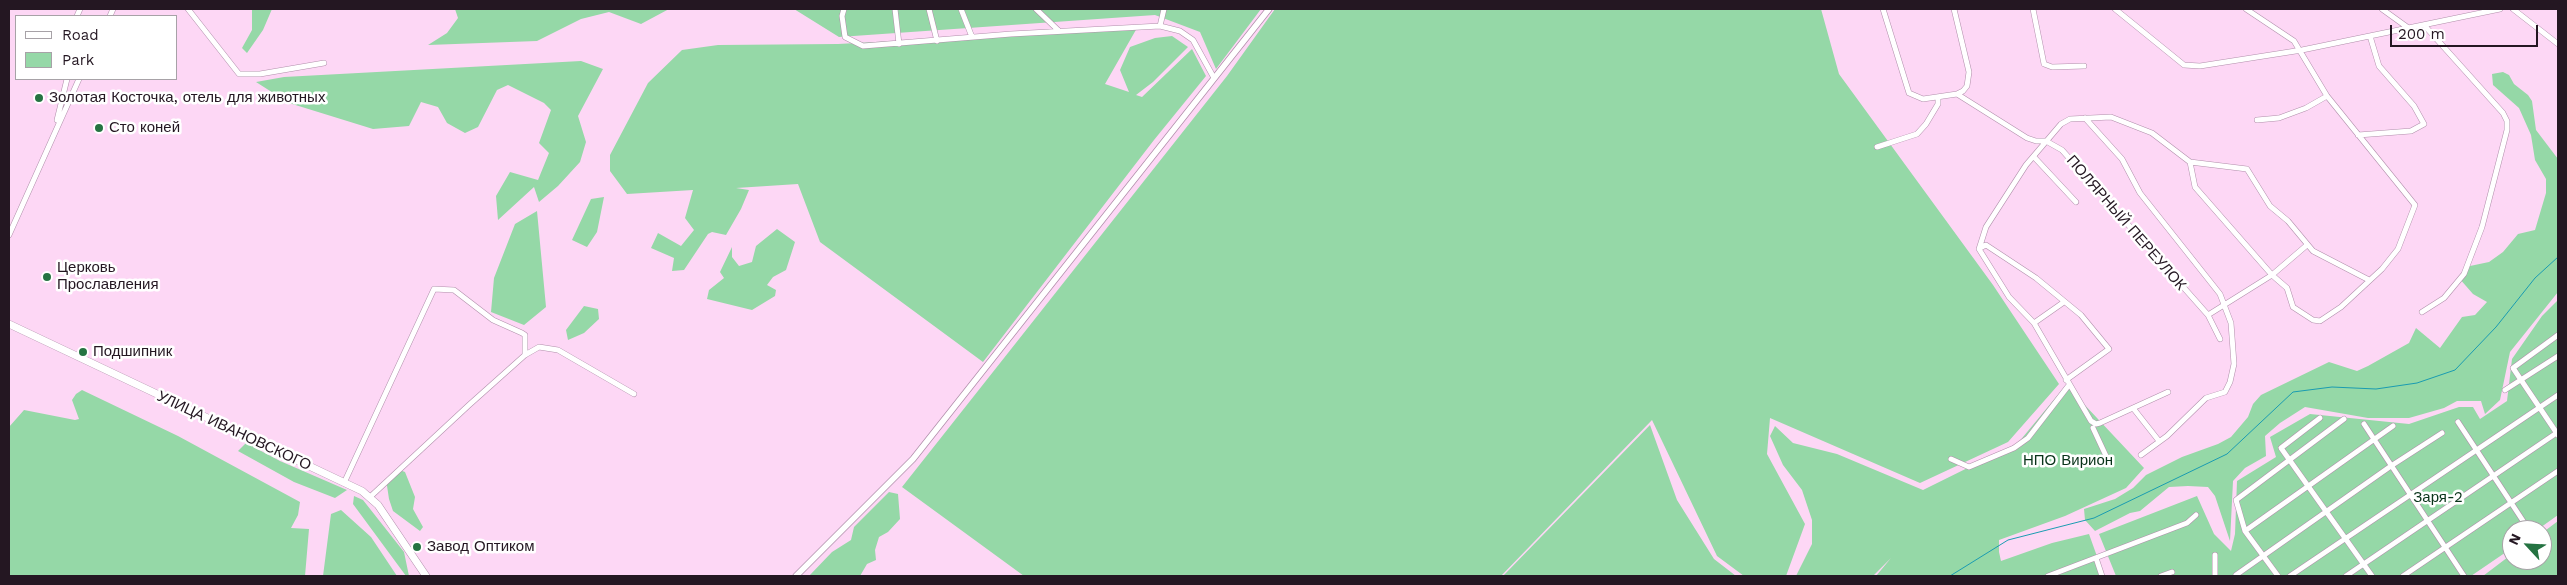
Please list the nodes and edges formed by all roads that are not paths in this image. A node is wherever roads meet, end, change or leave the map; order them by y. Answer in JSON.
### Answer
{"nodes":[{"id":1,"x":188,"y":9,"type":"edge"},
{"id":2,"x":844,"y":9,"type":"edge"},
{"id":3,"x":895,"y":9,"type":"edge"},
{"id":4,"x":929,"y":9,"type":"edge"},
{"id":5,"x":961,"y":9,"type":"edge"},
{"id":6,"x":1036,"y":9,"type":"edge"},
{"id":7,"x":1164,"y":9,"type":"edge"},
{"id":8,"x":1267,"y":9,"type":"edge"},
{"id":9,"x":1883,"y":9,"type":"edge"},
{"id":10,"x":1954,"y":9,"type":"edge"},
{"id":11,"x":2033,"y":9,"type":"edge"},
{"id":12,"x":2115,"y":9,"type":"edge"},
{"id":13,"x":2246,"y":9,"type":"edge"},
{"id":14,"x":2382,"y":9,"type":"edge"},
{"id":15,"x":2500,"y":9,"type":"edge"},
{"id":16,"x":2513,"y":9,"type":"edge"},
{"id":17,"x":2424,"y":24,"type":"junction"},
{"id":18,"x":1160,"y":26,"type":"junction"},
{"id":19,"x":2407,"y":27,"type":"junction"},
{"id":20,"x":1059,"y":31,"type":"junction"},
{"id":21,"x":2370,"y":36,"type":"junction"},
{"id":22,"x":972,"y":37,"type":"junction"},
{"id":23,"x":937,"y":41,"type":"junction"},
{"id":24,"x":899,"y":44,"type":"junction"},
{"id":25,"x":2558,"y":44,"type":"edge"},
{"id":26,"x":2302,"y":50,"type":"junction"},
{"id":27,"x":324,"y":63,"type":"dead end"},
{"id":28,"x":2084,"y":66,"type":"dead end"},
{"id":29,"x":1214,"y":78,"type":"junction"},
{"id":30,"x":67,"y":80,"type":"edge"},
{"id":31,"x":80,"y":80,"type":"edge"},
{"id":32,"x":1957,"y":94,"type":"junction"},
{"id":33,"x":1938,"y":96,"type":"junction"},
{"id":34,"x":2327,"y":96,"type":"junction"},
{"id":35,"x":2085,"y":118,"type":"junction"},
{"id":36,"x":2257,"y":120,"type":"dead end"},
{"id":37,"x":54,"y":132,"type":"junction"},
{"id":38,"x":2358,"y":135,"type":"junction"},
{"id":39,"x":2046,"y":141,"type":"junction"},
{"id":40,"x":1877,"y":147,"type":"dead end"},
{"id":41,"x":2034,"y":157,"type":"junction"},
{"id":42,"x":2190,"y":162,"type":"junction"},
{"id":43,"x":2076,"y":202,"type":"dead end"},
{"id":44,"x":9,"y":236,"type":"edge"},
{"id":45,"x":2307,"y":244,"type":"junction"},
{"id":46,"x":1979,"y":249,"type":"junction"},
{"id":47,"x":2272,"y":275,"type":"junction"},
{"id":48,"x":2369,"y":280,"type":"junction"},
{"id":49,"x":2064,"y":302,"type":"junction"},
{"id":50,"x":2224,"y":304,"type":"junction"},
{"id":51,"x":2422,"y":312,"type":"dead end"},
{"id":52,"x":2208,"y":315,"type":"junction"},
{"id":53,"x":2034,"y":323,"type":"junction"},
{"id":54,"x":9,"y":324,"type":"edge"},
{"id":55,"x":2558,"y":335,"type":"edge"},
{"id":56,"x":2220,"y":339,"type":"dead end"},
{"id":57,"x":525,"y":355,"type":"junction"},
{"id":58,"x":2558,"y":356,"type":"edge"},
{"id":59,"x":2522,"y":381,"type":"junction"},
{"id":60,"x":2067,"y":382,"type":"junction"},
{"id":61,"x":2505,"y":390,"type":"dead end"},
{"id":62,"x":2168,"y":392,"type":"dead end"},
{"id":63,"x":634,"y":394,"type":"dead end"},
{"id":64,"x":2558,"y":395,"type":"edge"},
{"id":65,"x":2539,"y":407,"type":"junction"},
{"id":66,"x":2134,"y":408,"type":"junction"},
{"id":67,"x":2320,"y":418,"type":"dead end"},
{"id":68,"x":2344,"y":420,"type":"dead end"},
{"id":69,"x":2458,"y":422,"type":"dead end"},
{"id":70,"x":2364,"y":424,"type":"dead end"},
{"id":71,"x":2393,"y":426,"type":"dead end"},
{"id":72,"x":2093,"y":428,"type":"dead end"},
{"id":73,"x":2442,"y":433,"type":"dead end"},
{"id":74,"x":2558,"y":433,"type":"edge"},
{"id":75,"x":2373,"y":440,"type":"junction"},
{"id":76,"x":2159,"y":441,"type":"junction"},
{"id":77,"x":2476,"y":450,"type":"junction"},
{"id":78,"x":2141,"y":455,"type":"dead end"},
{"id":79,"x":2106,"y":458,"type":"dead end"},
{"id":80,"x":1951,"y":459,"type":"dead end"},
{"id":81,"x":2290,"y":460,"type":"junction"},
{"id":82,"x":2390,"y":466,"type":"junction"},
{"id":83,"x":2558,"y":471,"type":"edge"},
{"id":84,"x":2492,"y":476,"type":"junction"},
{"id":85,"x":344,"y":483,"type":"junction"},
{"id":86,"x":2309,"y":486,"type":"junction"},
{"id":87,"x":2409,"y":494,"type":"junction"},
{"id":88,"x":370,"y":497,"type":"junction"},
{"id":89,"x":2510,"y":503,"type":"junction"},
{"id":90,"x":2327,"y":512,"type":"junction"},
{"id":91,"x":2196,"y":515,"type":"dead end"},
{"id":92,"x":2428,"y":519,"type":"junction"},
{"id":93,"x":2522,"y":520,"type":"edge"},
{"id":94,"x":2244,"y":531,"type":"junction"},
{"id":95,"x":2345,"y":539,"type":"junction"},
{"id":96,"x":2446,"y":547,"type":"junction"},
{"id":97,"x":2215,"y":555,"type":"dead end"},
{"id":98,"x":2264,"y":556,"type":"junction"},
{"id":99,"x":2096,"y":558,"type":"junction"},
{"id":100,"x":2364,"y":564,"type":"junction"},
{"id":101,"x":2172,"y":572,"type":"dead end"},
{"id":102,"x":2236,"y":575,"type":"edge"},
{"id":103,"x":426,"y":576,"type":"edge"},
{"id":104,"x":796,"y":576,"type":"edge"},
{"id":105,"x":2048,"y":576,"type":"edge"},
{"id":106,"x":2102,"y":576,"type":"edge"},
{"id":107,"x":2161,"y":576,"type":"edge"},
{"id":108,"x":2215,"y":576,"type":"edge"},
{"id":109,"x":2278,"y":576,"type":"edge"},
{"id":110,"x":2290,"y":576,"type":"edge"},
{"id":111,"x":2346,"y":576,"type":"edge"},
{"id":112,"x":2372,"y":576,"type":"edge"},
{"id":113,"x":2402,"y":576,"type":"edge"},
{"id":114,"x":2464,"y":576,"type":"edge"}],
"edges":[{"from":1,"to":27,"type":"street"},
{"from":2,"to":24,"type":"street"},
{"from":3,"to":24,"type":"street"},
{"from":4,"to":23,"type":"street"},
{"from":5,"to":22,"type":"street"},
{"from":6,"to":20,"type":"street"},
{"from":7,"to":18,"type":"street"},
{"from":8,"to":29,"type":"street"},
{"from":9,"to":33,"type":"street"},
{"from":10,"to":32,"type":"street"},
{"from":11,"to":28,"type":"street"},
{"from":12,"to":26,"type":"street"},
{"from":13,"to":26,"type":"street"},
{"from":14,"to":19,"type":"street"},
{"from":15,"to":17,"type":"street"},
{"from":16,"to":25,"type":"street"},
{"from":17,"to":19,"type":"street"},
{"from":17,"to":51,"type":"street"},
{"from":18,"to":20,"type":"street"},
{"from":18,"to":29,"type":"street"},
{"from":19,"to":21,"type":"street"},
{"from":20,"to":22,"type":"street"},
{"from":21,"to":26,"type":"street"},
{"from":21,"to":38,"type":"street"},
{"from":22,"to":23,"type":"street"},
{"from":23,"to":24,"type":"street"},
{"from":26,"to":34,"type":"street"},
{"from":29,"to":104,"type":"street"},
{"from":30,"to":37,"type":"street"},
{"from":31,"to":37,"type":"street"},
{"from":32,"to":33,"type":"street"},
{"from":32,"to":39,"type":"street","name":"ПОЛЯРНЫЙ ПЕРЕУЛОК"},
{"from":33,"to":40,"type":"street"},
{"from":34,"to":36,"type":"street"},
{"from":34,"to":38,"type":"street"},
{"from":35,"to":39,"type":"street"},
{"from":35,"to":42,"type":"street"},
{"from":35,"to":50,"type":"street"},
{"from":37,"to":44,"type":"street"},
{"from":38,"to":48,"type":"street"},
{"from":39,"to":41,"type":"street"},
{"from":39,"to":52,"type":"street","name":"ПОЛЯРНЫЙ ПЕРЕУЛОК"},
{"from":41,"to":43,"type":"street"},
{"from":41,"to":46,"type":"street"},
{"from":42,"to":45,"type":"street"},
{"from":42,"to":47,"type":"street"},
{"from":45,"to":47,"type":"street"},
{"from":45,"to":48,"type":"street"},
{"from":46,"to":49,"type":"street"},
{"from":46,"to":53,"type":"street"},
{"from":47,"to":48,"type":"street"},
{"from":47,"to":50,"type":"street"},
{"from":49,"to":53,"type":"street"},
{"from":49,"to":60,"type":"street"},
{"from":50,"to":52,"type":"street"},
{"from":50,"to":76,"type":"street"},
{"from":52,"to":56,"type":"street"},
{"from":53,"to":60,"type":"street"},
{"from":54,"to":85,"type":"main road","name":"УЛИЦА ИВАНОВСКОГО"},
{"from":55,"to":59,"type":"street"},
{"from":57,"to":63,"type":"street"},
{"from":57,"to":85,"type":"street"},
{"from":57,"to":88,"type":"street"},
{"from":58,"to":59,"type":"street"},
{"from":59,"to":61,"type":"street"},
{"from":59,"to":65,"type":"street"},
{"from":60,"to":66,"type":"street"},
{"from":60,"to":80,"type":"street"},
{"from":62,"to":66,"type":"street"},
{"from":64,"to":65,"type":"street"},
{"from":65,"to":74,"type":"street"},
{"from":65,"to":77,"type":"street"},
{"from":66,"to":76,"type":"street"},
{"from":67,"to":81,"type":"street"},
{"from":68,"to":81,"type":"street"},
{"from":69,"to":77,"type":"street"},
{"from":70,"to":75,"type":"street"},
{"from":71,"to":75,"type":"street"},
{"from":72,"to":79,"type":"street"},
{"from":73,"to":82,"type":"street"},
{"from":74,"to":84,"type":"street"},
{"from":75,"to":82,"type":"street"},
{"from":75,"to":86,"type":"street"},
{"from":76,"to":78,"type":"street"},
{"from":77,"to":84,"type":"street"},
{"from":77,"to":87,"type":"street"},
{"from":81,"to":86,"type":"street"},
{"from":81,"to":94,"type":"street"},
{"from":82,"to":87,"type":"street"},
{"from":82,"to":90,"type":"street"},
{"from":83,"to":89,"type":"street"},
{"from":84,"to":89,"type":"street"},
{"from":84,"to":92,"type":"street"},
{"from":85,"to":88,"type":"main road","name":"УЛИЦА ИВАНОВСКОГО"},
{"from":86,"to":90,"type":"street"},
{"from":86,"to":94,"type":"street"},
{"from":87,"to":92,"type":"street"},
{"from":87,"to":95,"type":"street"},
{"from":88,"to":103,"type":"main road","name":"УЛИЦА ИВАНОВСКОГО"},
{"from":89,"to":93,"type":"street"},
{"from":89,"to":96,"type":"street"},
{"from":90,"to":95,"type":"street"},
{"from":90,"to":98,"type":"street"},
{"from":91,"to":99,"type":"street"},
{"from":92,"to":96,"type":"street"},
{"from":92,"to":100,"type":"street"},
{"from":94,"to":98,"type":"street"},
{"from":95,"to":100,"type":"street"},
{"from":95,"to":110,"type":"street"},
{"from":96,"to":113,"type":"street"},
{"from":96,"to":114,"type":"street"},
{"from":97,"to":108,"type":"street"},
{"from":98,"to":102,"type":"street"},
{"from":98,"to":109,"type":"street"},
{"from":99,"to":105,"type":"street"},
{"from":99,"to":106,"type":"street"},
{"from":100,"to":111,"type":"street"},
{"from":100,"to":112,"type":"street"},
{"from":101,"to":107,"type":"street"}]}
